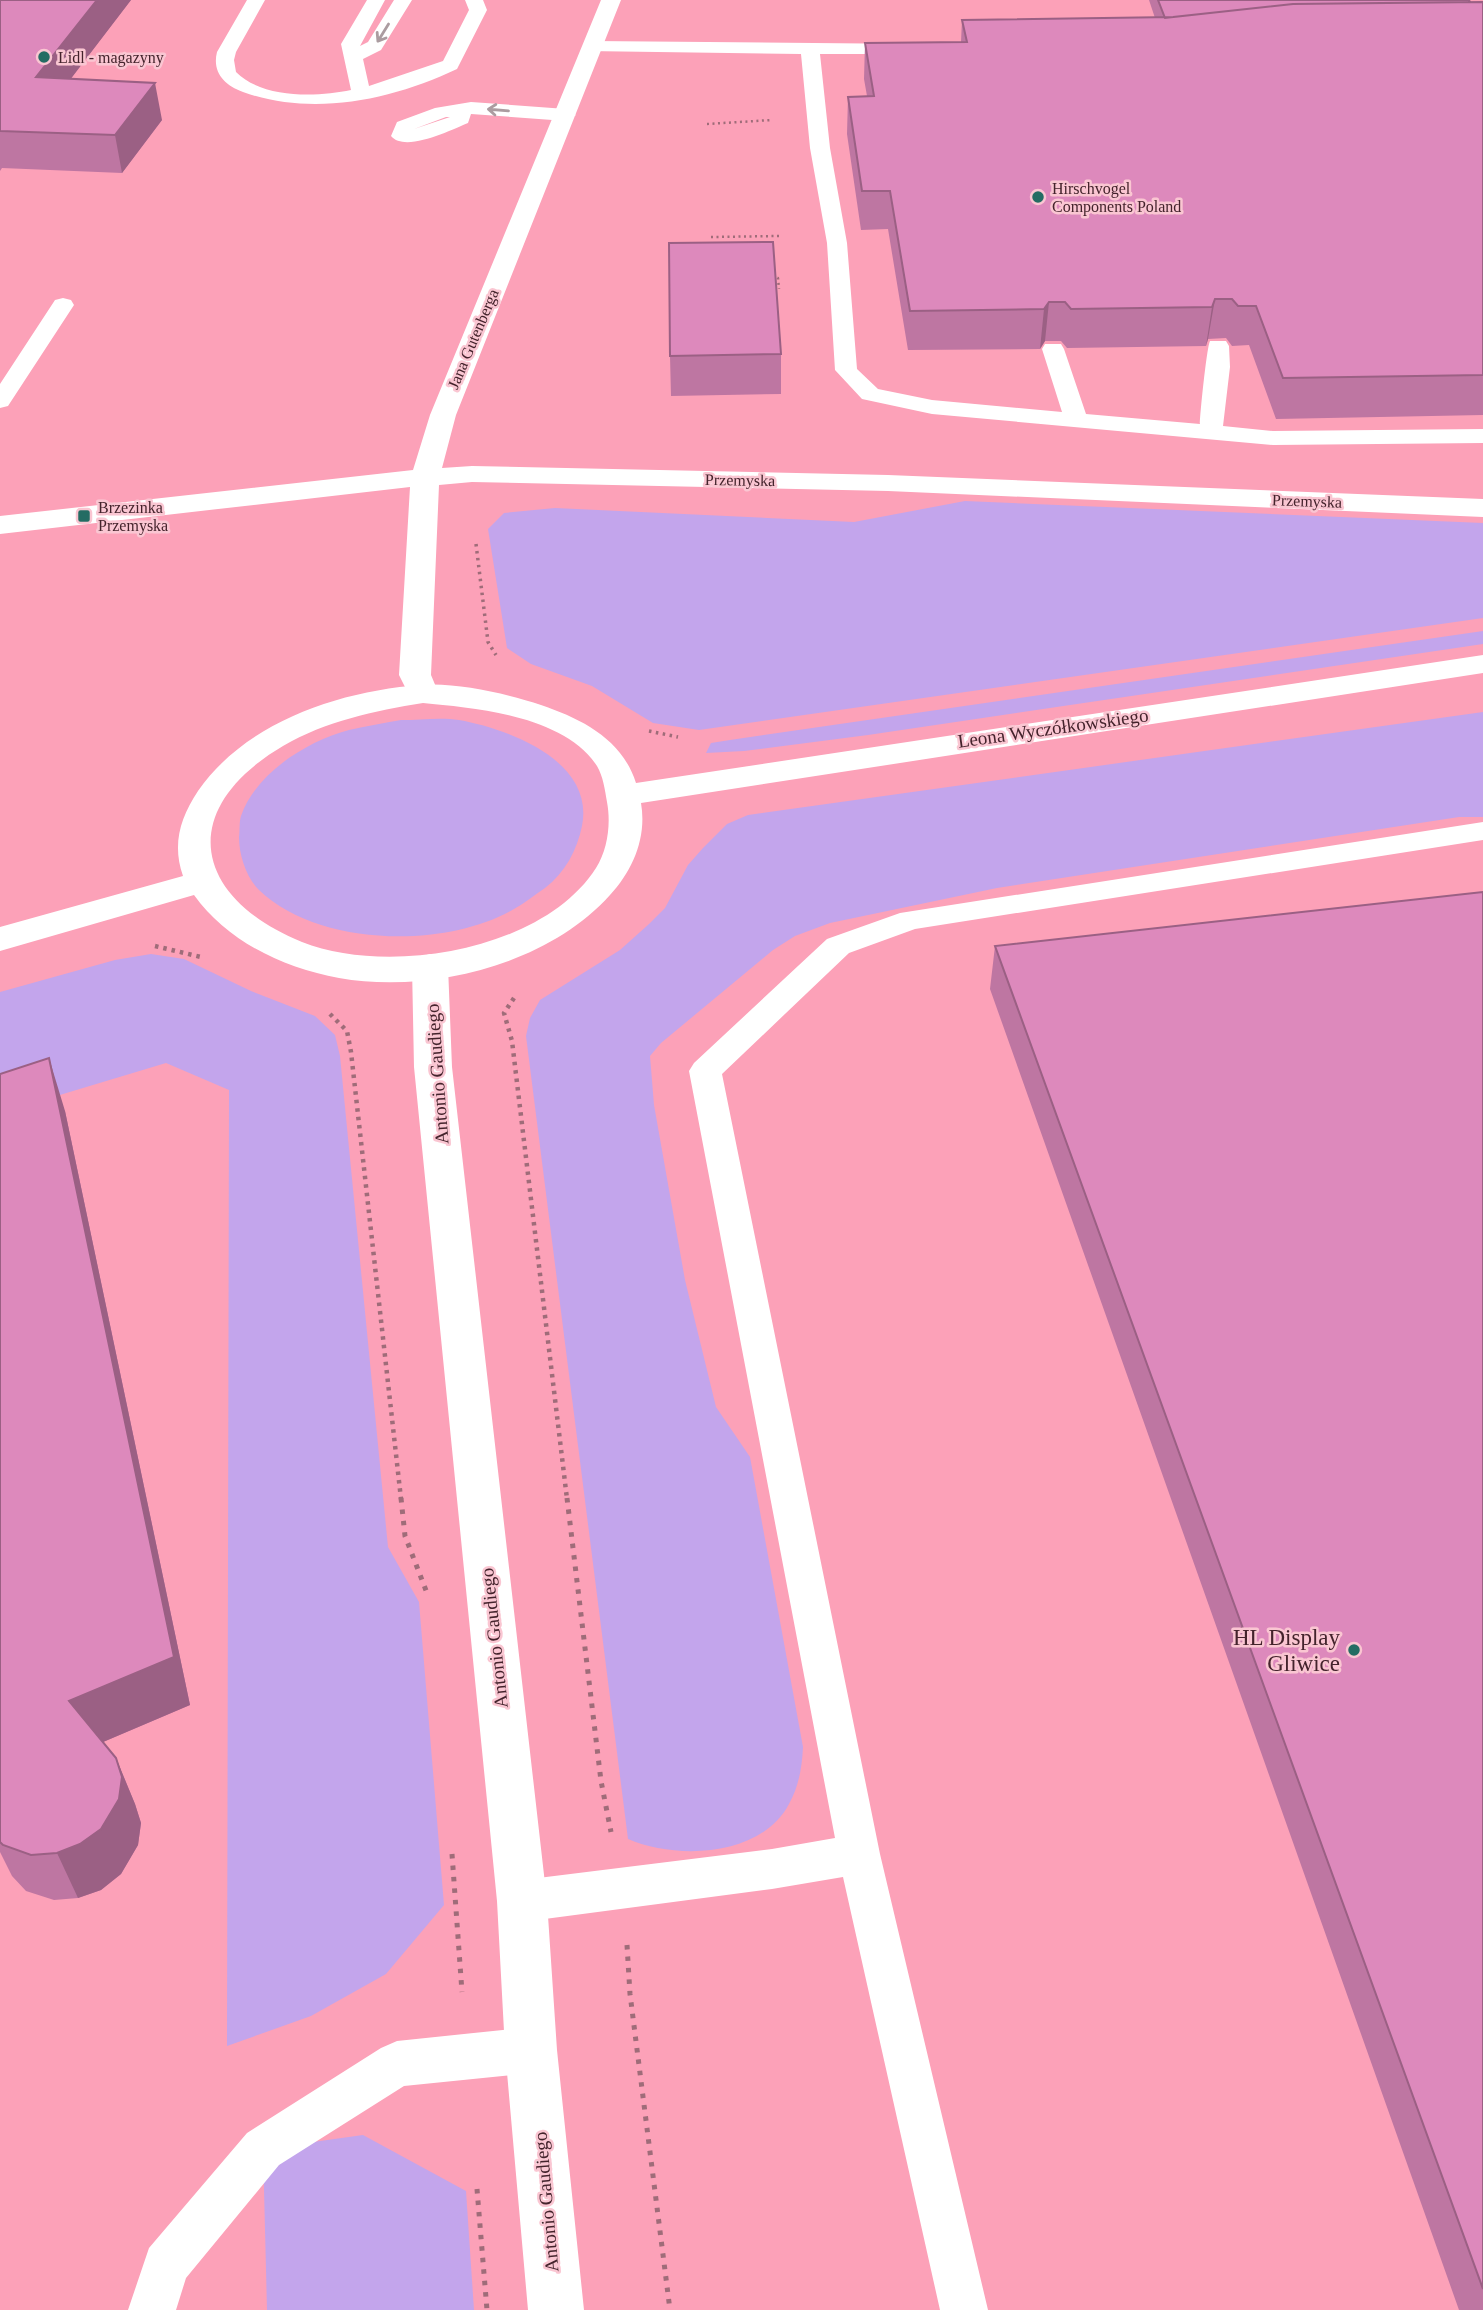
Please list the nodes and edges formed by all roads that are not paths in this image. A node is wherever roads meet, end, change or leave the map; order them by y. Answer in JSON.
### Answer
{"nodes":[{"id":1,"x":256,"y":0,"type":"edge"},
{"id":2,"x":376,"y":0,"type":"edge"},
{"id":3,"x":403,"y":0,"type":"edge"},
{"id":4,"x":474,"y":0,"type":"edge"},
{"id":5,"x":611,"y":0,"type":"edge"},
{"id":6,"x":593,"y":47,"type":"junction"},
{"id":7,"x":932,"y":48,"type":"edge"},
{"id":8,"x":810,"y":49,"type":"junction"},
{"id":9,"x":354,"y":56,"type":"junction"},
{"id":10,"x":362,"y":93,"type":"junction"},
{"id":11,"x":462,"y":111,"type":"dead end"},
{"id":12,"x":566,"y":115,"type":"junction"},
{"id":13,"x":63,"y":305,"type":"dead end"},
{"id":14,"x":1218,"y":346,"type":"dead end"},
{"id":15,"x":1053,"y":349,"type":"dead end"},
{"id":16,"x":0,"y":401,"type":"edge"},
{"id":17,"x":1076,"y":420,"type":"junction"},
{"id":18,"x":1212,"y":433,"type":"junction"},
{"id":19,"x":1483,"y":436,"type":"edge"},
{"id":20,"x":425,"y":477,"type":"junction"},
{"id":21,"x":1483,"y":508,"type":"edge"},
{"id":22,"x":0,"y":525,"type":"edge"},
{"id":23,"x":1483,"y":664,"type":"edge"},
{"id":24,"x":423,"y":694,"type":"junction"},
{"id":25,"x":623,"y":795,"type":"junction"},
{"id":26,"x":1483,"y":831,"type":"edge"},
{"id":27,"x":201,"y":882,"type":"junction"},
{"id":28,"x":0,"y":939,"type":"edge"},
{"id":29,"x":430,"y":966,"type":"junction"},
{"id":30,"x":859,"y":1854,"type":"junction"},
{"id":31,"x":522,"y":1901,"type":"junction"},
{"id":32,"x":531,"y":2050,"type":"junction"},
{"id":33,"x":152,"y":2310,"type":"edge"},
{"id":34,"x":556,"y":2310,"type":"edge"},
{"id":35,"x":964,"y":2310,"type":"edge"}],
"edges":[{"from":1,"to":10,"type":"lane"},
{"from":2,"to":9,"type":"lane"},
{"from":3,"to":9,"type":"lane","one_way":true},
{"from":4,"to":10,"type":"lane"},
{"from":5,"to":6,"type":"street","name":"Jana Gutenberga"},
{"from":6,"to":8,"type":"lane"},
{"from":6,"to":12,"type":"street","name":"Jana Gutenberga"},
{"from":7,"to":8,"type":"lane"},
{"from":8,"to":17,"type":"lane"},
{"from":9,"to":10,"type":"lane"},
{"from":12,"to":11,"type":"lane","one_way":true},
{"from":12,"to":20,"type":"street","name":"Jana Gutenberga"},
{"from":13,"to":16,"type":"lane"},
{"from":14,"to":18,"type":"lane"},
{"from":15,"to":17,"type":"lane"},
{"from":17,"to":18,"type":"lane"},
{"from":18,"to":19,"type":"lane"},
{"from":20,"to":21,"type":"street","name":"Przemyska"},
{"from":20,"to":22,"type":"street","name":"Przemyska"},
{"from":20,"to":24,"type":"street","name":"Jana Gutenberga"},
{"from":23,"to":25,"type":"street","name":"Leona Wyczółkowskiego"},
{"from":24,"to":25,"type":"street"},
{"from":24,"to":27,"type":"street"},
{"from":25,"to":29,"type":"street"},
{"from":26,"to":30,"type":"lane"},
{"from":27,"to":28,"type":"street"},
{"from":27,"to":29,"type":"street"},
{"from":29,"to":31,"type":"street","name":"Antonio Gaudiego"},
{"from":30,"to":31,"type":"lane"},
{"from":30,"to":35,"type":"lane"},
{"from":31,"to":32,"type":"street","name":"Antonio Gaudiego"},
{"from":32,"to":33,"type":"lane"},
{"from":32,"to":34,"type":"street","name":"Antonio Gaudiego"}]}
